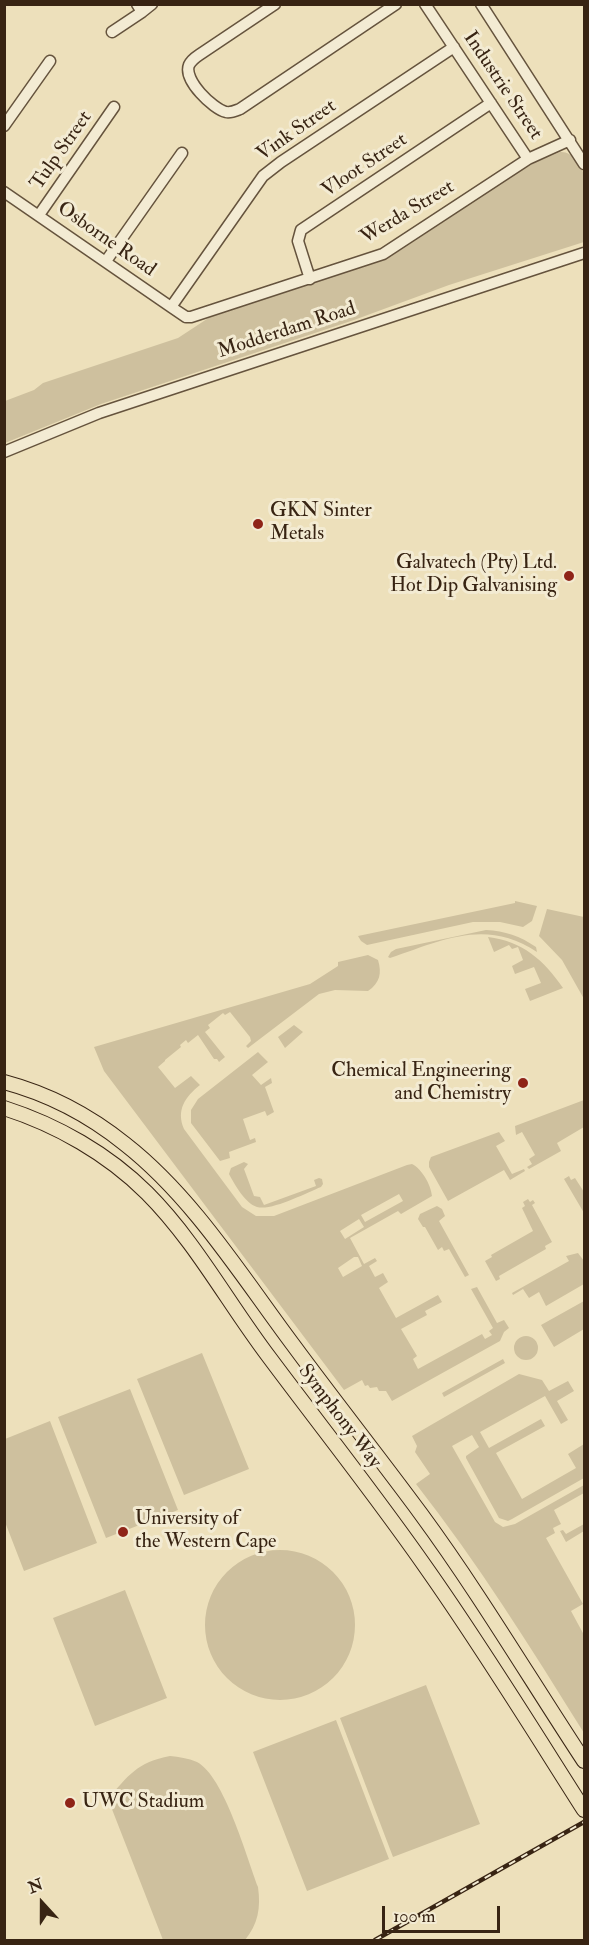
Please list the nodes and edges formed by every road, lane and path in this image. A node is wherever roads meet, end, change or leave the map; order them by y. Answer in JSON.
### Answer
{"nodes":[{"id":1,"x":152,"y":4,"type":"edge"},
{"id":2,"x":275,"y":4,"type":"edge"},
{"id":3,"x":396,"y":4,"type":"edge"},
{"id":4,"x":425,"y":4,"type":"edge"},
{"id":5,"x":481,"y":4,"type":"edge"},
{"id":6,"x":139,"y":8,"type":"edge"},
{"id":7,"x":112,"y":32,"type":"dead end"},
{"id":8,"x":454,"y":47,"type":"junction"},
{"id":9,"x":50,"y":61,"type":"dead end"},
{"id":10,"x":491,"y":103,"type":"junction"},
{"id":11,"x":114,"y":107,"type":"dead end"},
{"id":12,"x":4,"y":126,"type":"edge"},
{"id":13,"x":570,"y":140,"type":"junction"},
{"id":14,"x":182,"y":153,"type":"dead end"},
{"id":15,"x":528,"y":159,"type":"junction"},
{"id":16,"x":585,"y":164,"type":"edge"},
{"id":17,"x":4,"y":192,"type":"edge"},
{"id":18,"x":39,"y":215,"type":"junction"},
{"id":19,"x":585,"y":253,"type":"edge"},
{"id":20,"x":106,"y":261,"type":"junction"},
{"id":21,"x":309,"y":279,"type":"junction"},
{"id":22,"x":171,"y":307,"type":"junction"},
{"id":23,"x":186,"y":317,"type":"joint"},
{"id":24,"x":4,"y":452,"type":"edge"},
{"id":25,"x":4,"y":1082,"type":"edge"},
{"id":26,"x":4,"y":1108,"type":"edge"},
{"id":27,"x":585,"y":1761,"type":"edge"},
{"id":28,"x":585,"y":1810,"type":"edge"}],
"edges":[{"from":1,"to":6,"type":"street"},
{"from":2,"to":3,"type":"street"},
{"from":4,"to":8,"type":"street","name":"Industrie Street"},
{"from":5,"to":13,"type":"street"},
{"from":6,"to":7,"type":"street"},
{"from":8,"to":10,"type":"street","name":"Industrie Street"},
{"from":8,"to":22,"type":"street","name":"Vink Street"},
{"from":9,"to":12,"type":"street"},
{"from":10,"to":15,"type":"street","name":"Industrie Street"},
{"from":10,"to":21,"type":"street","name":"Vloot Street"},
{"from":11,"to":18,"type":"street","name":"Tulp Street"},
{"from":13,"to":15,"type":"street","name":"Werda Street"},
{"from":13,"to":16,"type":"street"},
{"from":14,"to":20,"type":"street"},
{"from":15,"to":21,"type":"street","name":"Werda Street"},
{"from":17,"to":18,"type":"street","name":"Osborne Road"},
{"from":18,"to":20,"type":"street","name":"Osborne Road"},
{"from":19,"to":24,"type":"street","name":"Modderdam Road"},
{"from":20,"to":22,"type":"street","name":"Osborne Road"},
{"from":21,"to":23,"type":"street","name":"Werda Street"},
{"from":22,"to":23,"type":"street","name":"Osborne Road"},
{"from":25,"to":27,"type":"main road","name":"Symphony Way"},
{"from":26,"to":28,"type":"main road","name":"Symphony Way"}]}
